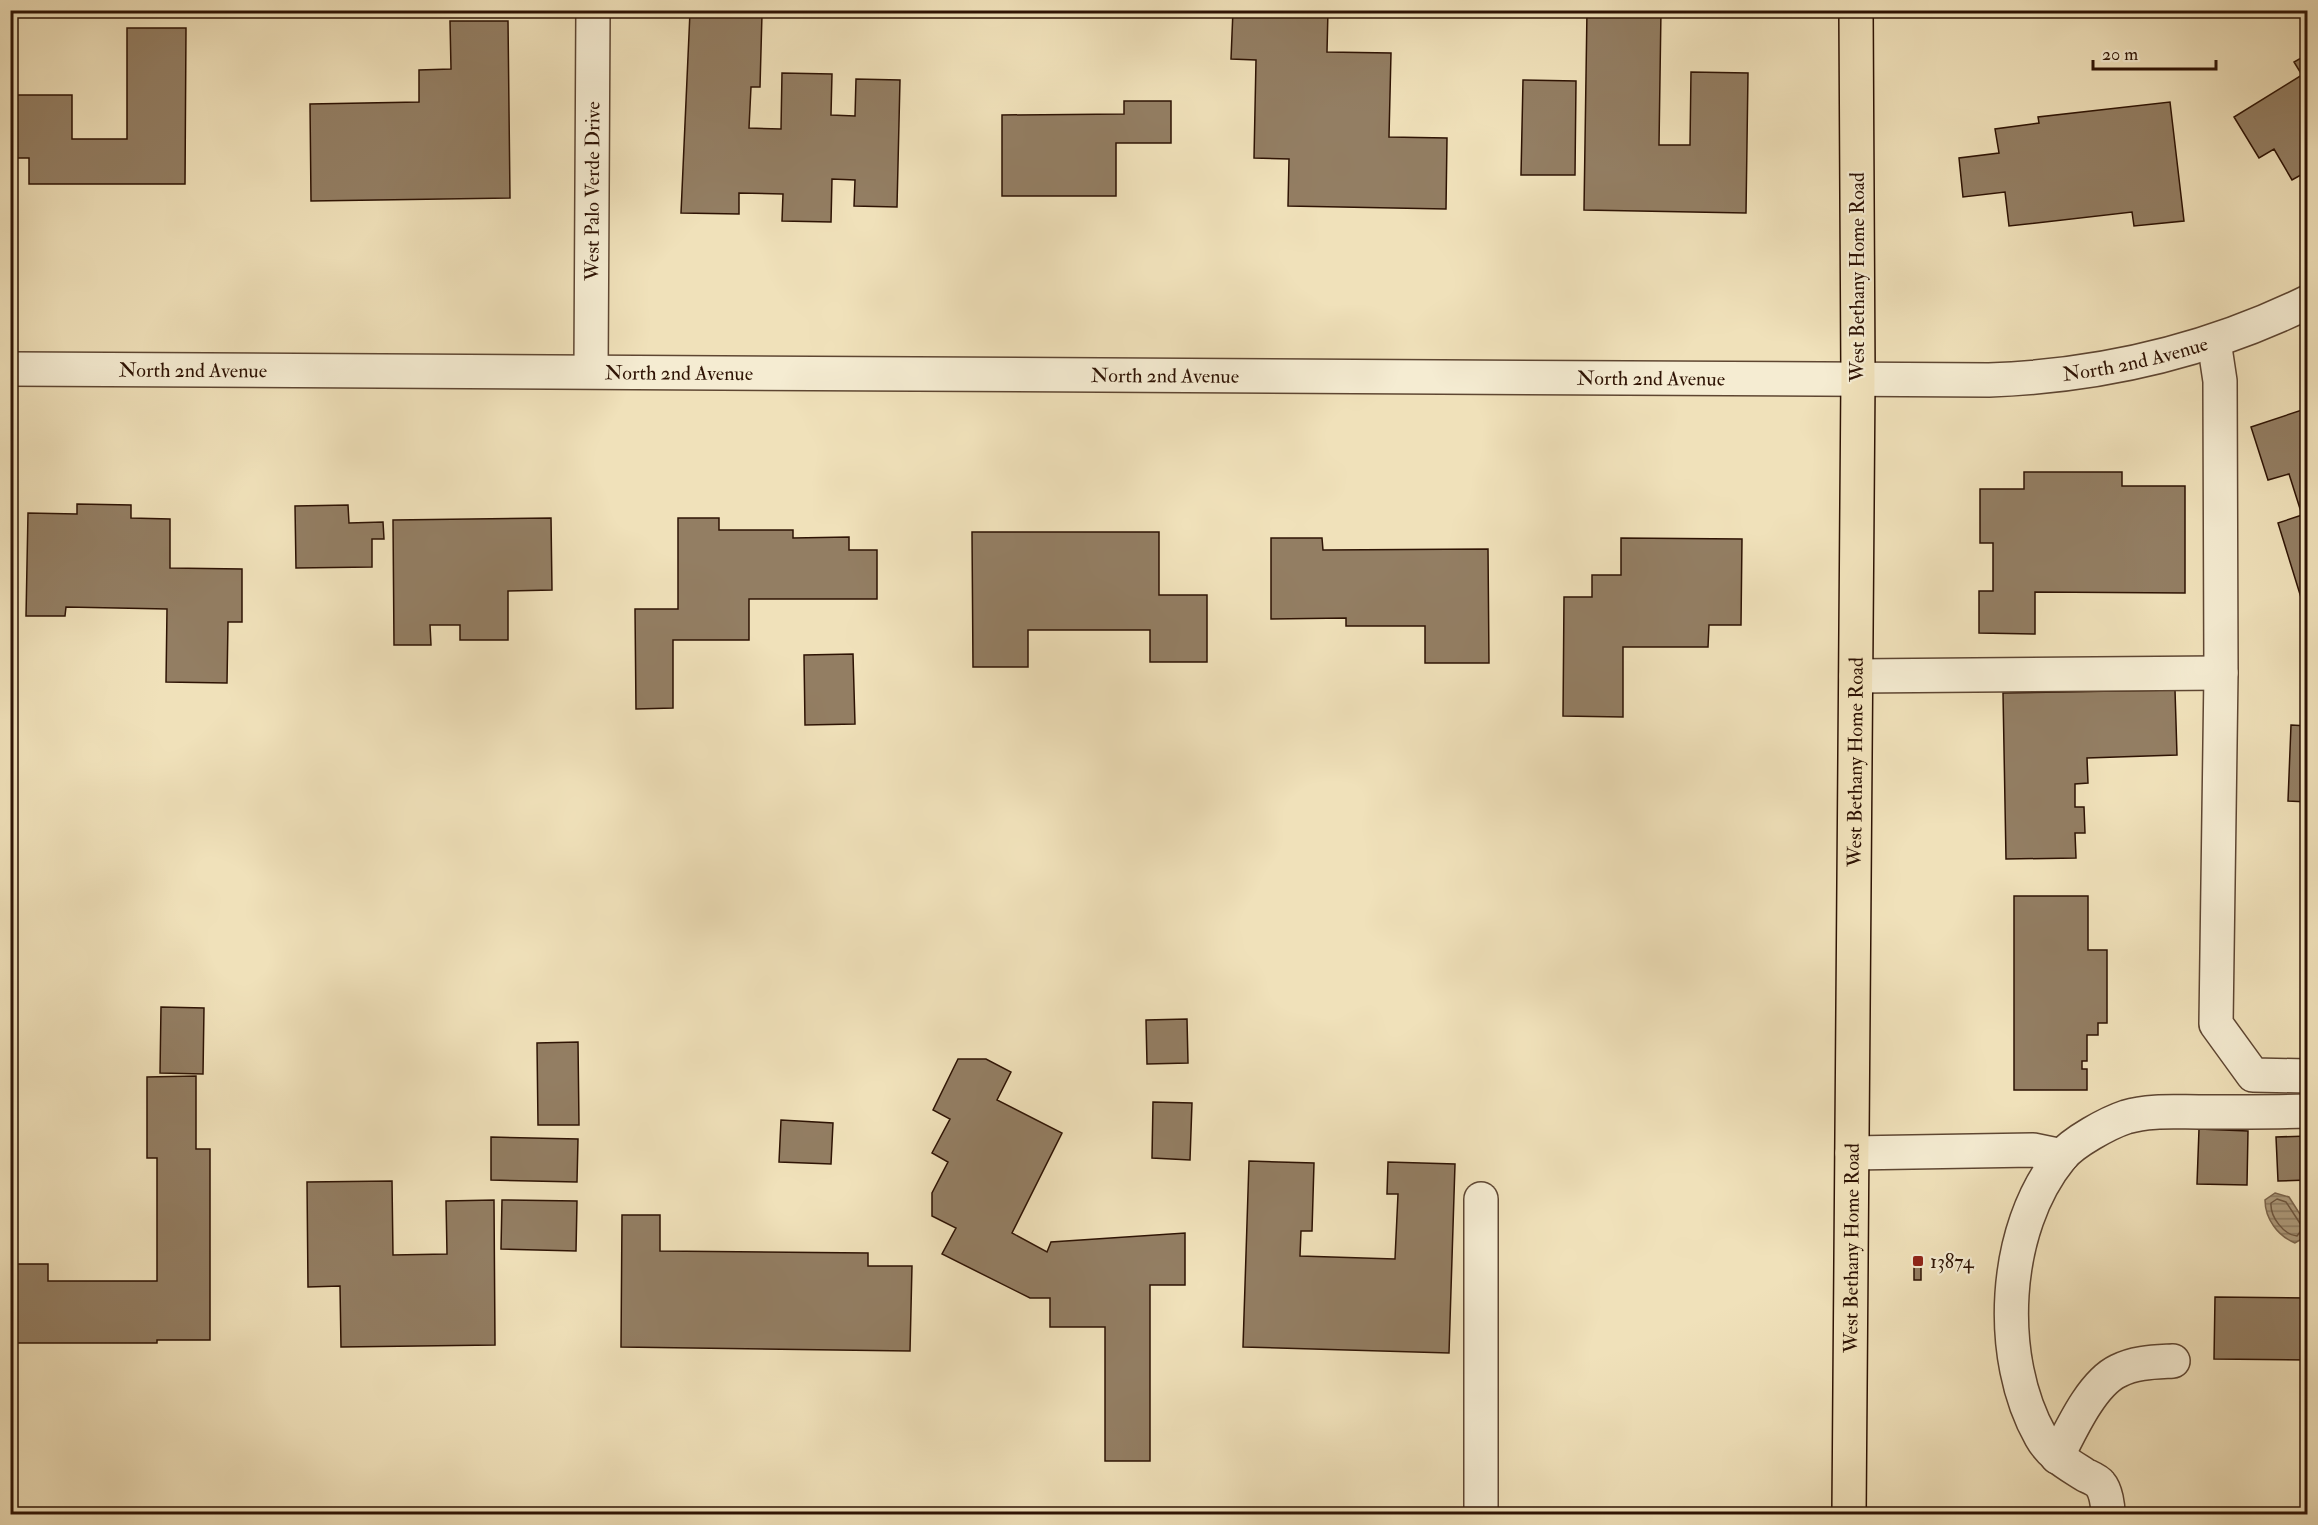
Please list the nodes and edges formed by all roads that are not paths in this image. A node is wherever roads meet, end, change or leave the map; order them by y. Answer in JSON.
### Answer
{"nodes":[{"id":1,"x":593,"y":10,"type":"edge"},
{"id":2,"x":1856,"y":10,"type":"edge"},
{"id":3,"x":2307,"y":302,"type":"edge"},
{"id":4,"x":2214,"y":340,"type":"junction"},
{"id":5,"x":10,"y":369,"type":"edge"},
{"id":6,"x":591,"y":371,"type":"junction"},
{"id":7,"x":1858,"y":378,"type":"junction"},
{"id":8,"x":2221,"y":673,"type":"junction"},
{"id":9,"x":1856,"y":676,"type":"junction"},
{"id":10,"x":2307,"y":1076,"type":"edge"},
{"id":11,"x":2307,"y":1111,"type":"edge"},
{"id":12,"x":1852,"y":1153,"type":"junction"},
{"id":13,"x":2062,"y":1156,"type":"junction"},
{"id":14,"x":1481,"y":1199,"type":"dead end"},
{"id":15,"x":2173,"y":1361,"type":"dead end"},
{"id":16,"x":2057,"y":1457,"type":"junction"},
{"id":17,"x":1481,"y":1515,"type":"edge"},
{"id":18,"x":1849,"y":1515,"type":"edge"},
{"id":19,"x":2108,"y":1515,"type":"edge"}],
"edges":[{"from":1,"to":6,"type":"street","name":"West Palo Verde Drive"},
{"from":2,"to":7,"type":"main road","name":"West Bethany Home Road"},
{"from":3,"to":4,"type":"street","name":"North 2nd Avenue"},
{"from":4,"to":7,"type":"street","name":"North 2nd Avenue"},
{"from":4,"to":8,"type":"street"},
{"from":5,"to":6,"type":"street","name":"North 2nd Avenue"},
{"from":6,"to":7,"type":"street","name":"North 2nd Avenue"},
{"from":7,"to":9,"type":"main road","name":"West Bethany Home Road"},
{"from":8,"to":9,"type":"street"},
{"from":8,"to":10,"type":"street"},
{"from":9,"to":12,"type":"main road","name":"West Bethany Home Road"},
{"from":11,"to":13,"type":"street"},
{"from":12,"to":13,"type":"street"},
{"from":12,"to":18,"type":"main road","name":"West Bethany Home Road"},
{"from":13,"to":16,"type":"street"},
{"from":14,"to":17,"type":"street"},
{"from":15,"to":16,"type":"street"},
{"from":16,"to":19,"type":"street"}]}
